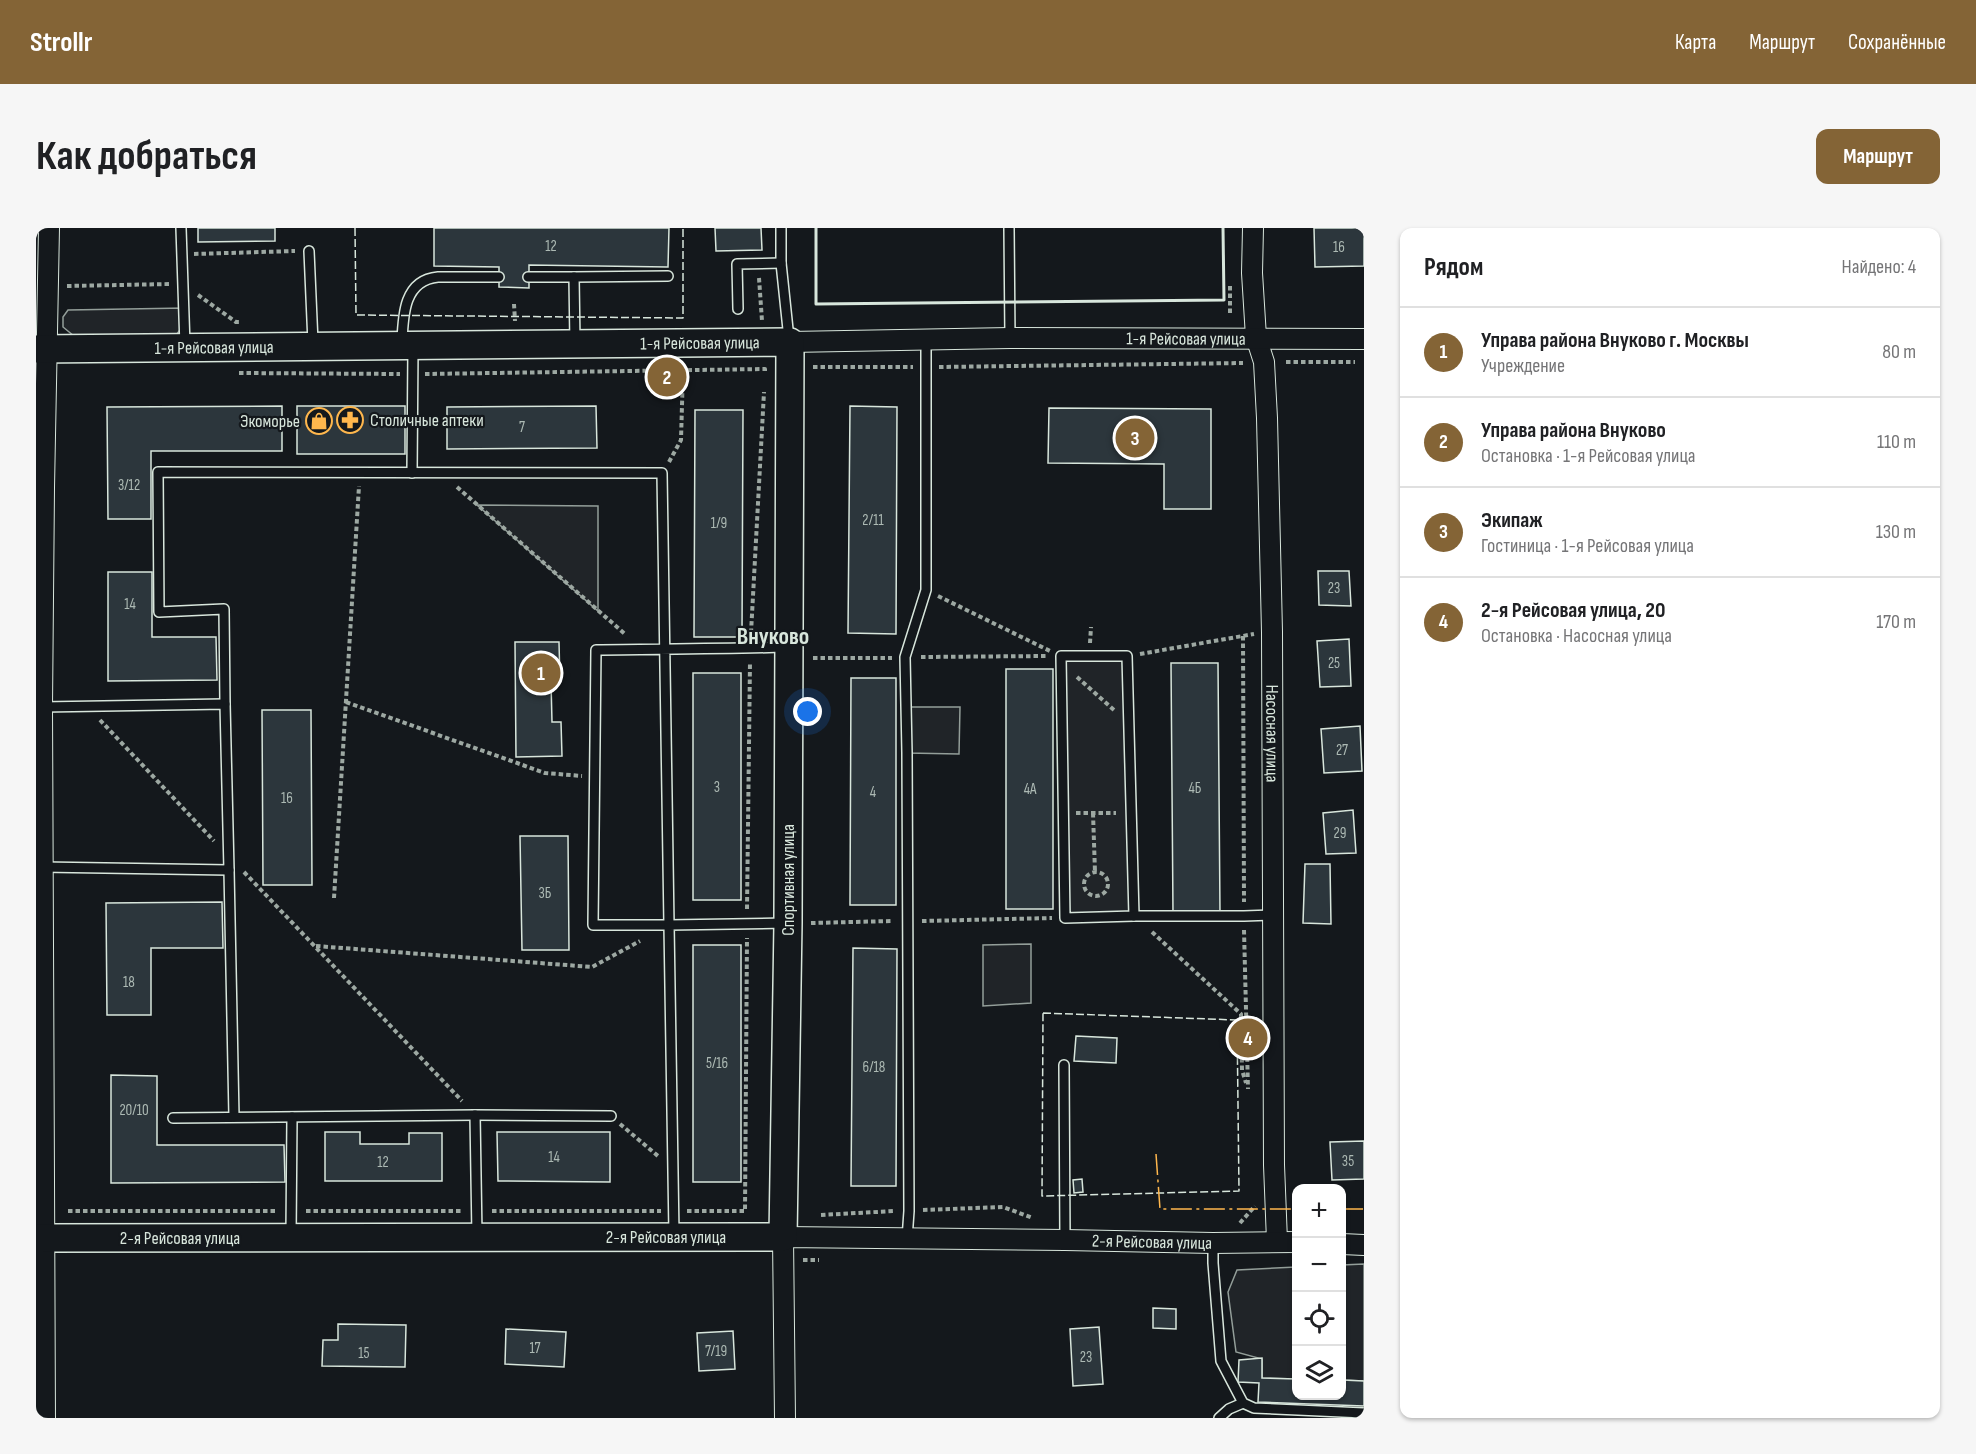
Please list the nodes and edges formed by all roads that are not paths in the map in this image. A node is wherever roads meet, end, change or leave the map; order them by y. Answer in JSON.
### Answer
{"nodes":[{"id":1,"x":49,"y":228,"type":"edge"},
{"id":2,"x":181,"y":228,"type":"edge"},
{"id":3,"x":781,"y":228,"type":"edge"},
{"id":4,"x":1009,"y":228,"type":"edge"},
{"id":5,"x":1253,"y":228,"type":"edge"},
{"id":6,"x":309,"y":251,"type":"road end"},
{"id":7,"x":781,"y":263,"type":"junction"},
{"id":8,"x":668,"y":276,"type":"dead end"},
{"id":9,"x":528,"y":277,"type":"dead end"},
{"id":10,"x":574,"y":277,"type":"junction"},
{"id":11,"x":499,"y":278,"type":"dead end"},
{"id":12,"x":738,"y":309,"type":"dead end"},
{"id":13,"x":1256,"y":337,"type":"junction"},
{"id":14,"x":1011,"y":338,"type":"junction"},
{"id":15,"x":1364,"y":339,"type":"edge"},
{"id":16,"x":926,"y":340,"type":"junction"},
{"id":17,"x":790,"y":342,"type":"junction"},
{"id":18,"x":408,"y":344,"type":"junction"},
{"id":19,"x":575,"y":344,"type":"junction"},
{"id":20,"x":313,"y":346,"type":"junction"},
{"id":21,"x":186,"y":348,"type":"junction"},
{"id":22,"x":41,"y":349,"type":"edge"},
{"id":23,"x":412,"y":473,"type":"junction"},
{"id":24,"x":40,"y":488,"type":"edge"},
{"id":25,"x":666,"y":649,"type":"junction"},
{"id":26,"x":788,"y":653,"type":"junction"},
{"id":27,"x":225,"y":704,"type":"junction"},
{"id":28,"x":42,"y":707,"type":"junction"},
{"id":29,"x":42,"y":867,"type":"junction"},
{"id":30,"x":229,"y":870,"type":"junction"},
{"id":31,"x":1273,"y":915,"type":"junction"},
{"id":32,"x":1134,"y":916,"type":"junction"},
{"id":33,"x":788,"y":923,"type":"junction"},
{"id":34,"x":669,"y":925,"type":"junction"},
{"id":35,"x":1065,"y":1065,"type":"dead end"},
{"id":36,"x":40,"y":1107,"type":"edge"},
{"id":37,"x":475,"y":1115,"type":"junction"},
{"id":38,"x":611,"y":1116,"type":"road end"},
{"id":39,"x":234,"y":1117,"type":"junction"},
{"id":40,"x":292,"y":1117,"type":"junction"},
{"id":41,"x":173,"y":1118,"type":"dead end"},
{"id":42,"x":291,"y":1224,"type":"junction"},
{"id":43,"x":476,"y":1224,"type":"junction"},
{"id":44,"x":674,"y":1224,"type":"junction"},
{"id":45,"x":1065,"y":1230,"type":"junction"},
{"id":46,"x":783,"y":1237,"type":"junction"},
{"id":47,"x":40,"y":1238,"type":"edge"},
{"id":48,"x":907,"y":1239,"type":"junction"},
{"id":49,"x":1277,"y":1241,"type":"junction"},
{"id":50,"x":1292,"y":1242,"type":"edge"},
{"id":51,"x":1213,"y":1243,"type":"junction"},
{"id":52,"x":1346,"y":1244,"type":"edge"},
{"id":53,"x":1364,"y":1245,"type":"edge"},
{"id":54,"x":40,"y":1333,"type":"edge"},
{"id":55,"x":1243,"y":1403,"type":"junction"},
{"id":56,"x":1364,"y":1413,"type":"edge"},
{"id":57,"x":1295,"y":1414,"type":"edge"},
{"id":58,"x":45,"y":1418,"type":"edge"},
{"id":59,"x":785,"y":1418,"type":"edge"},
{"id":60,"x":1219,"y":1418,"type":"edge"}],
"edges":[{"from":1,"to":22,"type":"street"},
{"from":2,"to":21,"type":"lane"},
{"from":3,"to":7,"type":"lane"},
{"from":4,"to":14,"type":"lane"},
{"from":5,"to":13,"type":"street","name":"Насосная улица"},
{"from":6,"to":20,"type":"lane"},
{"from":7,"to":12,"type":"lane"},
{"from":7,"to":17,"type":"lane"},
{"from":8,"to":10,"type":"lane"},
{"from":9,"to":10,"type":"lane"},
{"from":10,"to":19,"type":"lane"},
{"from":11,"to":18,"type":"lane"},
{"from":13,"to":14,"type":"street","name":"1-я Рейсовая улица"},
{"from":13,"to":15,"type":"street","name":"1-я Рейсовая улица"},
{"from":13,"to":31,"type":"street","name":"Насосная улица"},
{"from":14,"to":16,"type":"street","name":"1-я Рейсовая улица"},
{"from":16,"to":17,"type":"street","name":"1-я Рейсовая улица"},
{"from":16,"to":48,"type":"lane"},
{"from":17,"to":19,"type":"street","name":"1-я Рейсовая улица"},
{"from":17,"to":26,"type":"street","name":"Спортивная улица"},
{"from":18,"to":19,"type":"street","name":"1-я Рейсовая улица"},
{"from":18,"to":20,"type":"street","name":"1-я Рейсовая улица"},
{"from":18,"to":23,"type":"lane"},
{"from":20,"to":21,"type":"street","name":"1-я Рейсовая улица"},
{"from":21,"to":22,"type":"street","name":"1-я Рейсовая улица"},
{"from":22,"to":24,"type":"street"},
{"from":23,"to":25,"type":"lane"},
{"from":23,"to":27,"type":"lane"},
{"from":24,"to":28,"type":"street"},
{"from":25,"to":26,"type":"lane"},
{"from":25,"to":34,"type":"lane"},
{"from":25,"to":34,"type":"lane"},
{"from":26,"to":33,"type":"street","name":"Спортивная улица"},
{"from":27,"to":28,"type":"lane"},
{"from":27,"to":30,"type":"lane"},
{"from":28,"to":29,"type":"street"},
{"from":29,"to":30,"type":"lane"},
{"from":29,"to":36,"type":"street"},
{"from":30,"to":39,"type":"lane"},
{"from":31,"to":32,"type":"lane"},
{"from":31,"to":49,"type":"street","name":"Насосная улица"},
{"from":32,"to":32,"type":"lane"},
{"from":33,"to":34,"type":"lane"},
{"from":33,"to":46,"type":"street","name":"Спортивная улица"},
{"from":34,"to":44,"type":"lane"},
{"from":35,"to":45,"type":"lane"},
{"from":36,"to":47,"type":"street"},
{"from":37,"to":38,"type":"lane"},
{"from":37,"to":40,"type":"lane"},
{"from":37,"to":43,"type":"lane"},
{"from":39,"to":40,"type":"lane"},
{"from":39,"to":41,"type":"lane"},
{"from":40,"to":42,"type":"lane"},
{"from":42,"to":43,"type":"street","name":"2-я Рейсовая улица"},
{"from":42,"to":47,"type":"street","name":"2-я Рейсовая улица"},
{"from":43,"to":44,"type":"street","name":"2-я Рейсовая улица"},
{"from":44,"to":46,"type":"street","name":"2-я Рейсовая улица"},
{"from":45,"to":48,"type":"street","name":"2-я Рейсовая улица"},
{"from":45,"to":51,"type":"street","name":"2-я Рейсовая улица"},
{"from":46,"to":48,"type":"street","name":"2-я Рейсовая улица"},
{"from":46,"to":59,"type":"street","name":"Спортивная улица"},
{"from":47,"to":54,"type":"street"},
{"from":49,"to":50,"type":"street","name":"2-я Рейсовая улица"},
{"from":49,"to":51,"type":"street","name":"2-я Рейсовая улица"},
{"from":51,"to":55,"type":"lane"},
{"from":52,"to":53,"type":"street"},
{"from":54,"to":58,"type":"street"},
{"from":55,"to":57,"type":"lane"},
{"from":55,"to":60,"type":"lane"},
{"from":56,"to":57,"type":"lane"}]}
